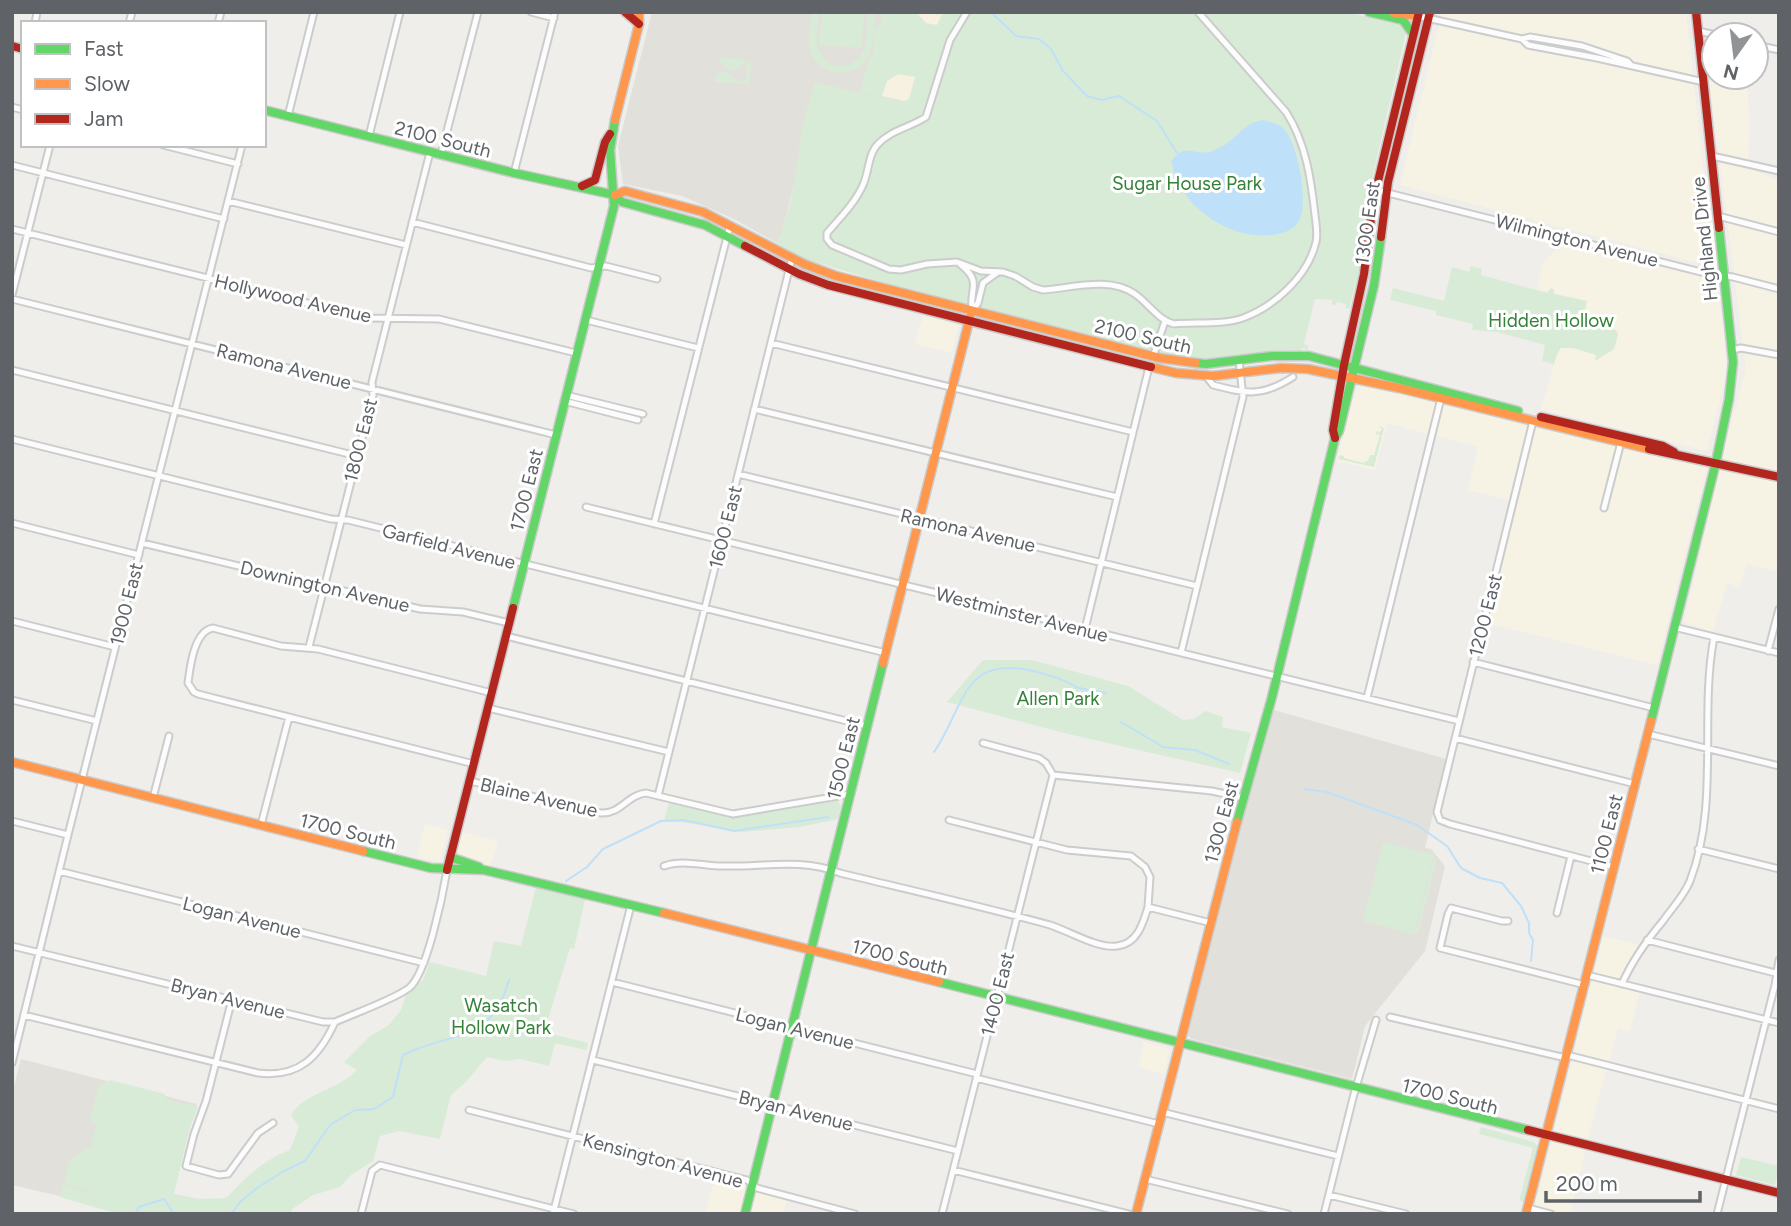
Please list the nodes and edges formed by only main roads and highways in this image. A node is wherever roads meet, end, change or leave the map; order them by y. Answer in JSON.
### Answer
{"nodes":[{"id":1,"x":625,"y":12,"type":"edge"},
{"id":2,"x":639,"y":12,"type":"edge"},
{"id":3,"x":645,"y":12,"type":"edge"},
{"id":4,"x":1369,"y":12,"type":"edge"},
{"id":5,"x":1386,"y":12,"type":"edge"},
{"id":6,"x":1696,"y":12,"type":"edge"},
{"id":7,"x":1418,"y":14,"type":"edge"},
{"id":8,"x":1429,"y":15,"type":"edge"},
{"id":9,"x":639,"y":24,"type":"junction"},
{"id":10,"x":1413,"y":34,"type":"junction"},
{"id":11,"x":266,"y":110,"type":"edge"},
{"id":12,"x":612,"y":131,"type":"junction"},
{"id":13,"x":577,"y":187,"type":"junction"},
{"id":14,"x":615,"y":195,"type":"junction"},
{"id":15,"x":972,"y":311,"type":"junction"},
{"id":16,"x":969,"y":320,"type":"junction"},
{"id":17,"x":1344,"y":365,"type":"junction"},
{"id":18,"x":1353,"y":368,"type":"junction"},
{"id":19,"x":1341,"y":376,"type":"junction"},
{"id":20,"x":1351,"y":379,"type":"junction"},
{"id":21,"x":1441,"y":398,"type":"junction"},
{"id":22,"x":1493,"y":403,"type":"junction"},
{"id":23,"x":1564,"y":427,"type":"junction"},
{"id":24,"x":1588,"y":427,"type":"junction"},
{"id":25,"x":1335,"y":438,"type":"junction"},
{"id":26,"x":1676,"y":453,"type":"junction"},
{"id":27,"x":1716,"y":463,"type":"junction"},
{"id":28,"x":1779,"y":477,"type":"edge"},
{"id":29,"x":12,"y":762,"type":"edge"},
{"id":30,"x":450,"y":857,"type":"junction"},
{"id":31,"x":447,"y":870,"type":"junction"},
{"id":32,"x":484,"y":870,"type":"junction"},
{"id":33,"x":812,"y":950,"type":"junction"},
{"id":34,"x":1180,"y":1044,"type":"junction"},
{"id":35,"x":1546,"y":1136,"type":"junction"},
{"id":36,"x":1779,"y":1194,"type":"edge"},
{"id":37,"x":1527,"y":1211,"type":"edge"},
{"id":38,"x":745,"y":1214,"type":"edge"},
{"id":39,"x":1136,"y":1214,"type":"edge"}],
"edges":[{"from":1,"to":9,"type":"main road"},
{"from":2,"to":9,"type":"main road","name":"1700 East"},
{"from":3,"to":9,"type":"main road","name":"1700 East"},
{"from":4,"to":10,"type":"main road"},
{"from":5,"to":7,"type":"main road"},
{"from":6,"to":27,"type":"main road","name":"Highland Drive"},
{"from":7,"to":10,"type":"main road","name":"1300 East"},
{"from":8,"to":18,"type":"main road","name":"1300 East"},
{"from":9,"to":12,"type":"main road","name":"1700 East"},
{"from":10,"to":17,"type":"main road","name":"1300 East"},
{"from":11,"to":13,"type":"main road","name":"2100 South"},
{"from":12,"to":13,"type":"main road"},
{"from":12,"to":14,"type":"main road","name":"1700 East"},
{"from":13,"to":14,"type":"main road","name":"2100 South"},
{"from":14,"to":15,"type":"main road","name":"2100 South"},
{"from":14,"to":16,"type":"main road","name":"2100 South"},
{"from":14,"to":30,"type":"main road","name":"1700 East"},
{"from":15,"to":16,"type":"main road","name":"1500 East"},
{"from":15,"to":17,"type":"main road","name":"2100 South"},
{"from":16,"to":19,"type":"main road","name":"2100 South"},
{"from":16,"to":33,"type":"main road","name":"1500 East"},
{"from":17,"to":18,"type":"main road","name":"2100 South"},
{"from":17,"to":19,"type":"main road","name":"1300 East"},
{"from":18,"to":20,"type":"main road","name":"1300 East"},
{"from":18,"to":22,"type":"main road","name":"2100 South"},
{"from":19,"to":20,"type":"main road","name":"2100 South"},
{"from":19,"to":25,"type":"main road","name":"1300 East"},
{"from":20,"to":21,"type":"main road","name":"2100 South"},
{"from":20,"to":25,"type":"main road","name":"1300 East"},
{"from":21,"to":22,"type":"main road"},
{"from":21,"to":23,"type":"main road","name":"2100 South"},
{"from":22,"to":24,"type":"main road","name":"2100 South"},
{"from":23,"to":24,"type":"main road"},
{"from":23,"to":26,"type":"main road","name":"2100 South"},
{"from":24,"to":26,"type":"main road","name":"2100 South"},
{"from":25,"to":34,"type":"main road","name":"1300 East"},
{"from":26,"to":27,"type":"main road","name":"2100 South"},
{"from":27,"to":28,"type":"main road","name":"2100 South"},
{"from":27,"to":35,"type":"main road","name":"1100 East"},
{"from":29,"to":31,"type":"main road","name":"1700 South"},
{"from":30,"to":31,"type":"main road","name":"1700 East"},
{"from":30,"to":32,"type":"main road"},
{"from":31,"to":32,"type":"main road","name":"1700 South"},
{"from":32,"to":33,"type":"main road","name":"1700 South"},
{"from":33,"to":34,"type":"main road","name":"1700 South"},
{"from":33,"to":38,"type":"main road","name":"1500 East"},
{"from":34,"to":35,"type":"main road","name":"1700 South"},
{"from":34,"to":39,"type":"main road","name":"1300 East"},
{"from":35,"to":36,"type":"main road","name":"1700 South"},
{"from":35,"to":37,"type":"main road","name":"1100 East"}]}
